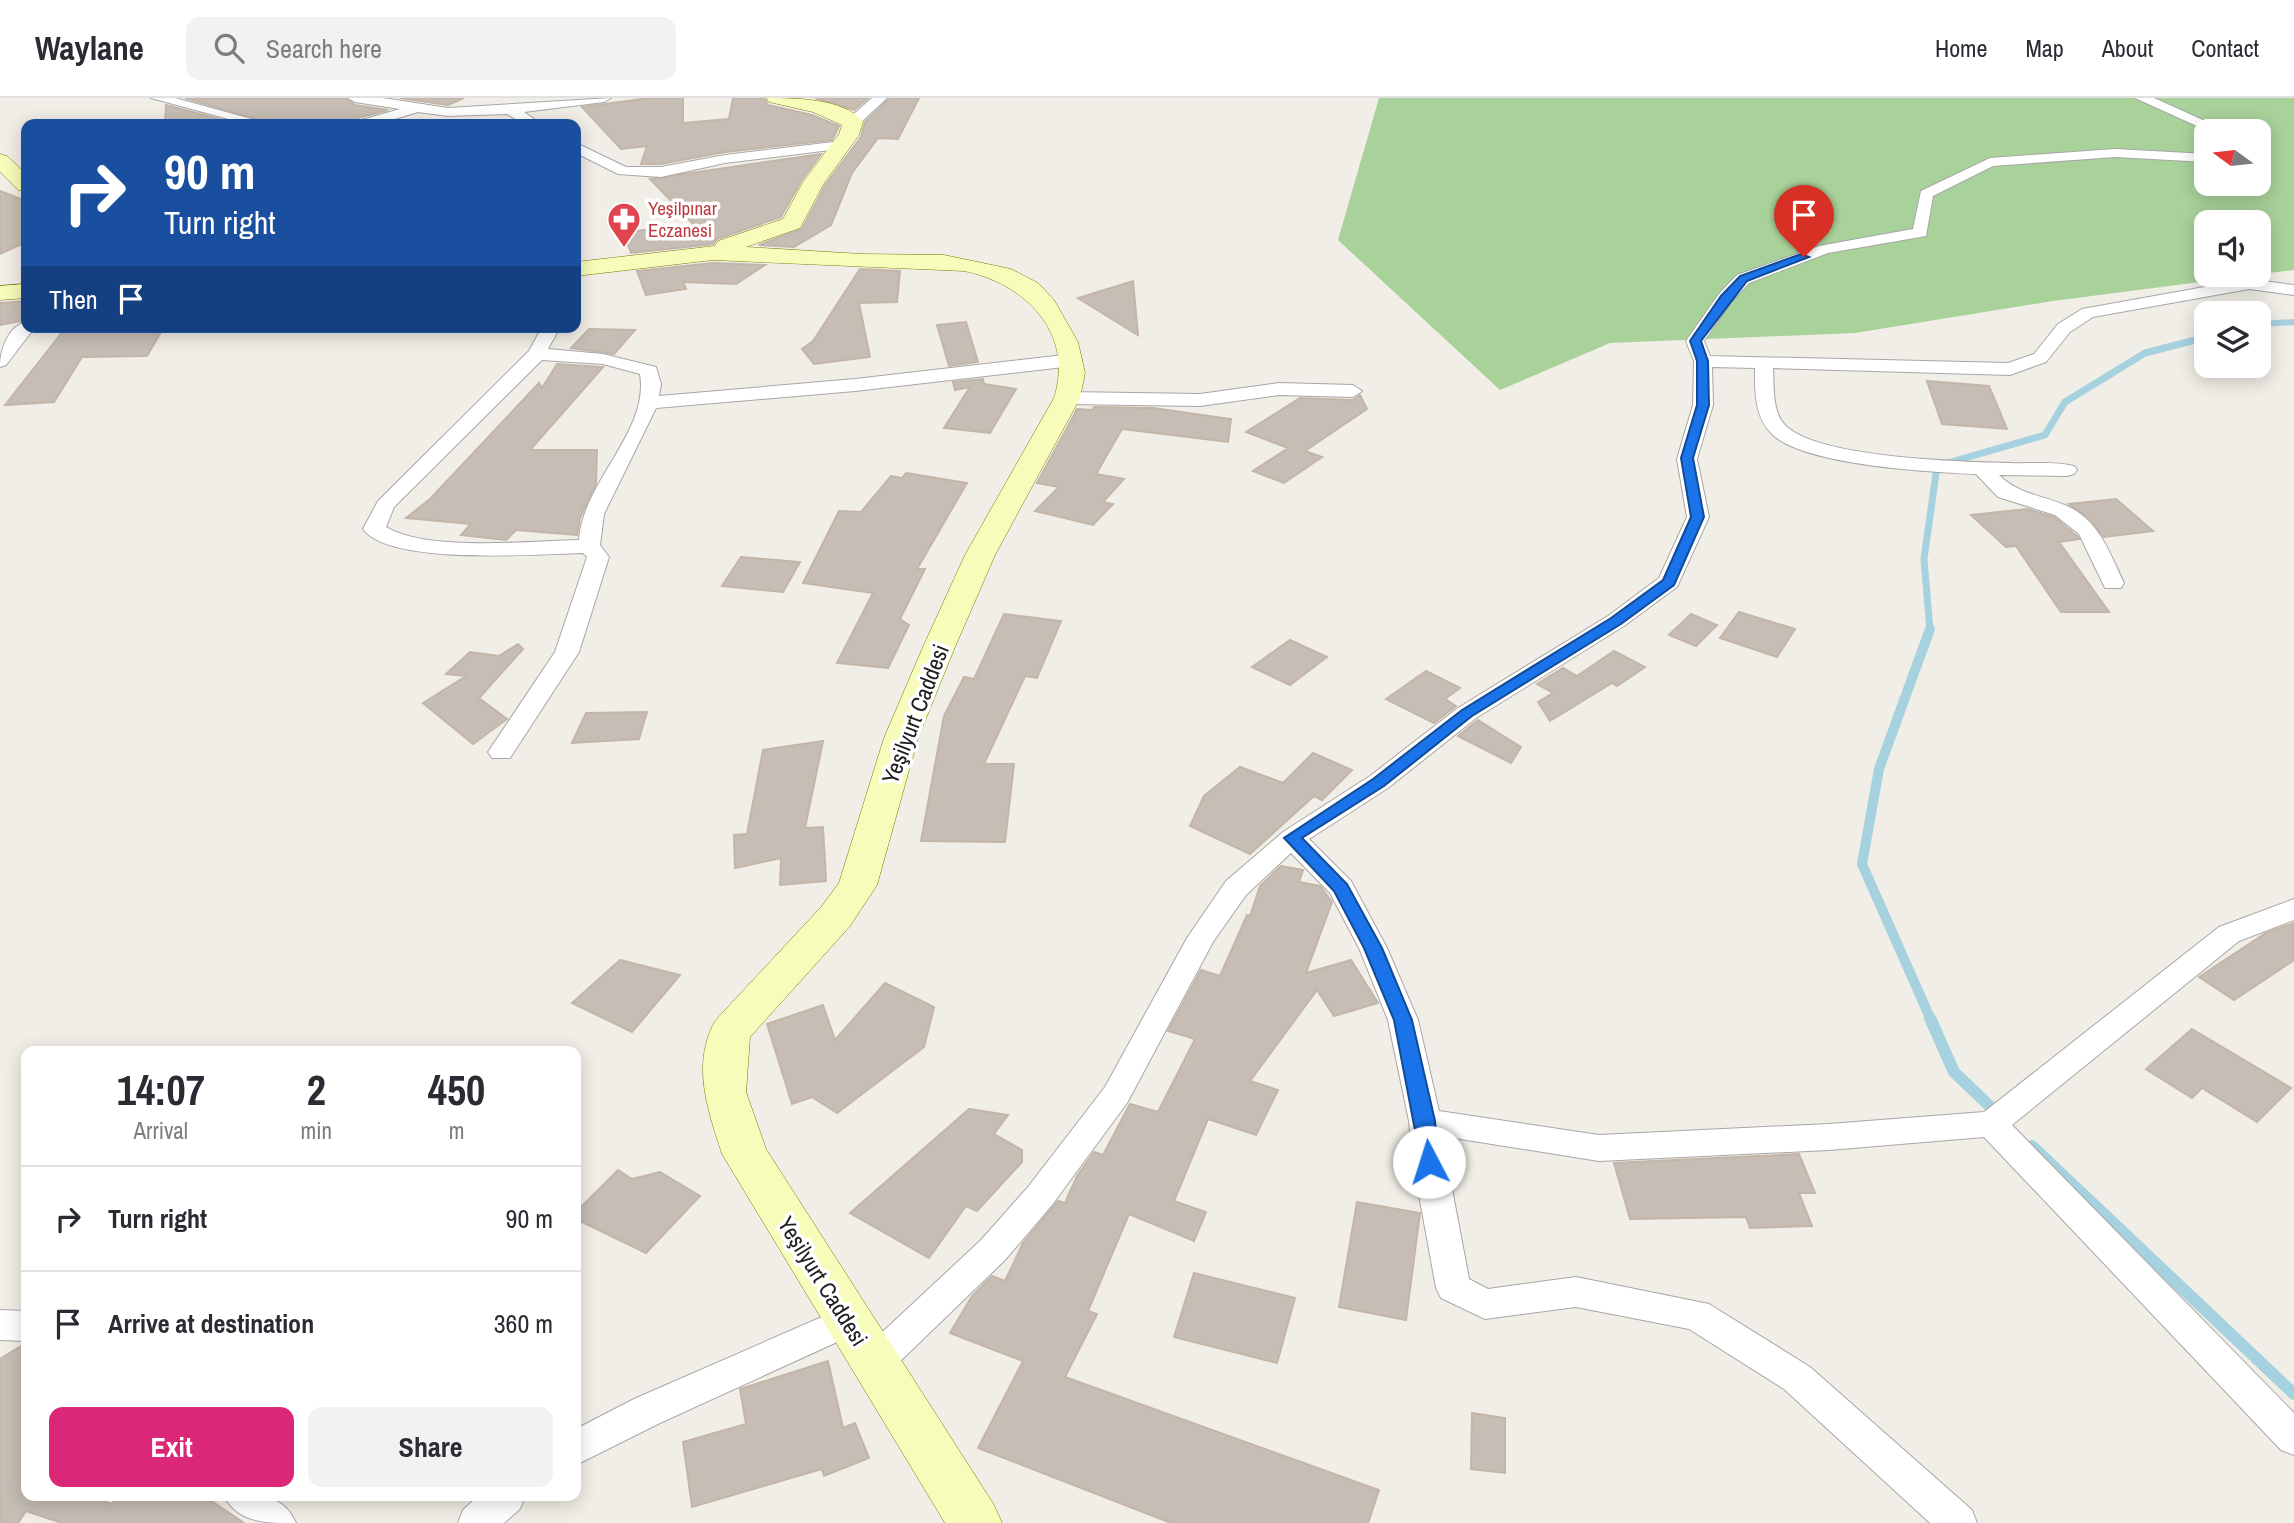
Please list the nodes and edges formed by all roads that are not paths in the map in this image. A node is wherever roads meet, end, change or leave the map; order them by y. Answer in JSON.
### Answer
{"nodes":[{"id":1,"x":158,"y":98,"type":"edge"},
{"id":2,"x":355,"y":98,"type":"edge"},
{"id":3,"x":604,"y":98,"type":"edge"},
{"id":4,"x":776,"y":98,"type":"edge"},
{"id":5,"x":880,"y":98,"type":"edge"},
{"id":6,"x":2142,"y":98,"type":"edge"},
{"id":7,"x":421,"y":108,"type":"junction"},
{"id":8,"x":510,"y":110,"type":"junction"},
{"id":9,"x":243,"y":119,"type":"edge"},
{"id":10,"x":381,"y":119,"type":"edge"},
{"id":11,"x":525,"y":119,"type":"edge"},
{"id":12,"x":2194,"y":120,"type":"edge"},
{"id":13,"x":853,"y":122,"type":"junction"},
{"id":14,"x":842,"y":145,"type":"junction"},
{"id":15,"x":581,"y":150,"type":"edge"},
{"id":16,"x":2194,"y":157,"type":"edge"},
{"id":17,"x":2,"y":164,"type":"edge"},
{"id":18,"x":21,"y":181,"type":"edge"},
{"id":19,"x":709,"y":253,"type":"junction"},
{"id":20,"x":581,"y":268,"type":"edge"},
{"id":21,"x":2294,"y":290,"type":"edge"},
{"id":22,"x":21,"y":291,"type":"edge"},
{"id":23,"x":0,"y":293,"type":"edge"},
{"id":24,"x":21,"y":333,"type":"edge"},
{"id":25,"x":548,"y":333,"type":"edge"},
{"id":26,"x":537,"y":354,"type":"junction"},
{"id":27,"x":1073,"y":360,"type":"junction"},
{"id":28,"x":0,"y":361,"type":"edge"},
{"id":29,"x":1703,"y":361,"type":"junction"},
{"id":30,"x":1764,"y":363,"type":"junction"},
{"id":31,"x":1353,"y":391,"type":"dead end"},
{"id":32,"x":1067,"y":398,"type":"junction"},
{"id":33,"x":649,"y":403,"type":"junction"},
{"id":34,"x":1983,"y":470,"type":"junction"},
{"id":35,"x":2067,"y":470,"type":"dead end"},
{"id":36,"x":589,"y":546,"type":"junction"},
{"id":37,"x":2113,"y":583,"type":"dead end"},
{"id":38,"x":500,"y":752,"type":"dead end"},
{"id":39,"x":1292,"y":838,"type":"junction"},
{"id":40,"x":2294,"y":909,"type":"edge"},
{"id":41,"x":1998,"y":1119,"type":"junction"},
{"id":42,"x":1425,"y":1121,"type":"junction"},
{"id":43,"x":847,"y":1321,"type":"junction"},
{"id":44,"x":0,"y":1325,"type":"edge"},
{"id":45,"x":21,"y":1326,"type":"edge"},
{"id":46,"x":874,"y":1363,"type":"junction"},
{"id":47,"x":2294,"y":1438,"type":"edge"},
{"id":48,"x":581,"y":1445,"type":"edge"},
{"id":49,"x":249,"y":1501,"type":"edge"},
{"id":50,"x":501,"y":1501,"type":"edge"},
{"id":51,"x":277,"y":1523,"type":"edge"},
{"id":52,"x":477,"y":1523,"type":"edge"},
{"id":53,"x":975,"y":1523,"type":"edge"},
{"id":54,"x":1958,"y":1523,"type":"edge"}],
"edges":[{"from":1,"to":9,"type":"street"},
{"from":2,"to":7,"type":"street"},
{"from":3,"to":8,"type":"street"},
{"from":4,"to":13,"type":"main road"},
{"from":5,"to":13,"type":"street"},
{"from":6,"to":12,"type":"street"},
{"from":7,"to":8,"type":"street"},
{"from":7,"to":10,"type":"street"},
{"from":8,"to":11,"type":"street"},
{"from":13,"to":14,"type":"main road"},
{"from":14,"to":15,"type":"street"},
{"from":14,"to":19,"type":"main road"},
{"from":16,"to":29,"type":"street"},
{"from":17,"to":18,"type":"main road"},
{"from":19,"to":20,"type":"main road"},
{"from":19,"to":27,"type":"main road"},
{"from":21,"to":30,"type":"street"},
{"from":22,"to":23,"type":"main road"},
{"from":24,"to":28,"type":"street"},
{"from":25,"to":26,"type":"street"},
{"from":26,"to":33,"type":"street"},
{"from":26,"to":36,"type":"street"},
{"from":27,"to":32,"type":"main road","name":"Yeşilyurt Caddesi"},
{"from":27,"to":33,"type":"street"},
{"from":29,"to":30,"type":"street"},
{"from":29,"to":39,"type":"street"},
{"from":30,"to":34,"type":"street"},
{"from":31,"to":32,"type":"street"},
{"from":32,"to":43,"type":"main road","name":"Yeşilyurt Caddesi"},
{"from":33,"to":36,"type":"street"},
{"from":34,"to":35,"type":"street"},
{"from":34,"to":37,"type":"street"},
{"from":36,"to":38,"type":"street"},
{"from":39,"to":42,"type":"street"},
{"from":39,"to":46,"type":"street"},
{"from":40,"to":41,"type":"street"},
{"from":41,"to":42,"type":"street"},
{"from":41,"to":47,"type":"street"},
{"from":42,"to":54,"type":"street"},
{"from":43,"to":46,"type":"main road","name":"Yeşilyurt Caddesi"},
{"from":43,"to":48,"type":"street"},
{"from":44,"to":45,"type":"street"},
{"from":46,"to":53,"type":"main road","name":"Yeşilyurt Caddesi"},
{"from":49,"to":51,"type":"street"},
{"from":50,"to":52,"type":"street"}]}
